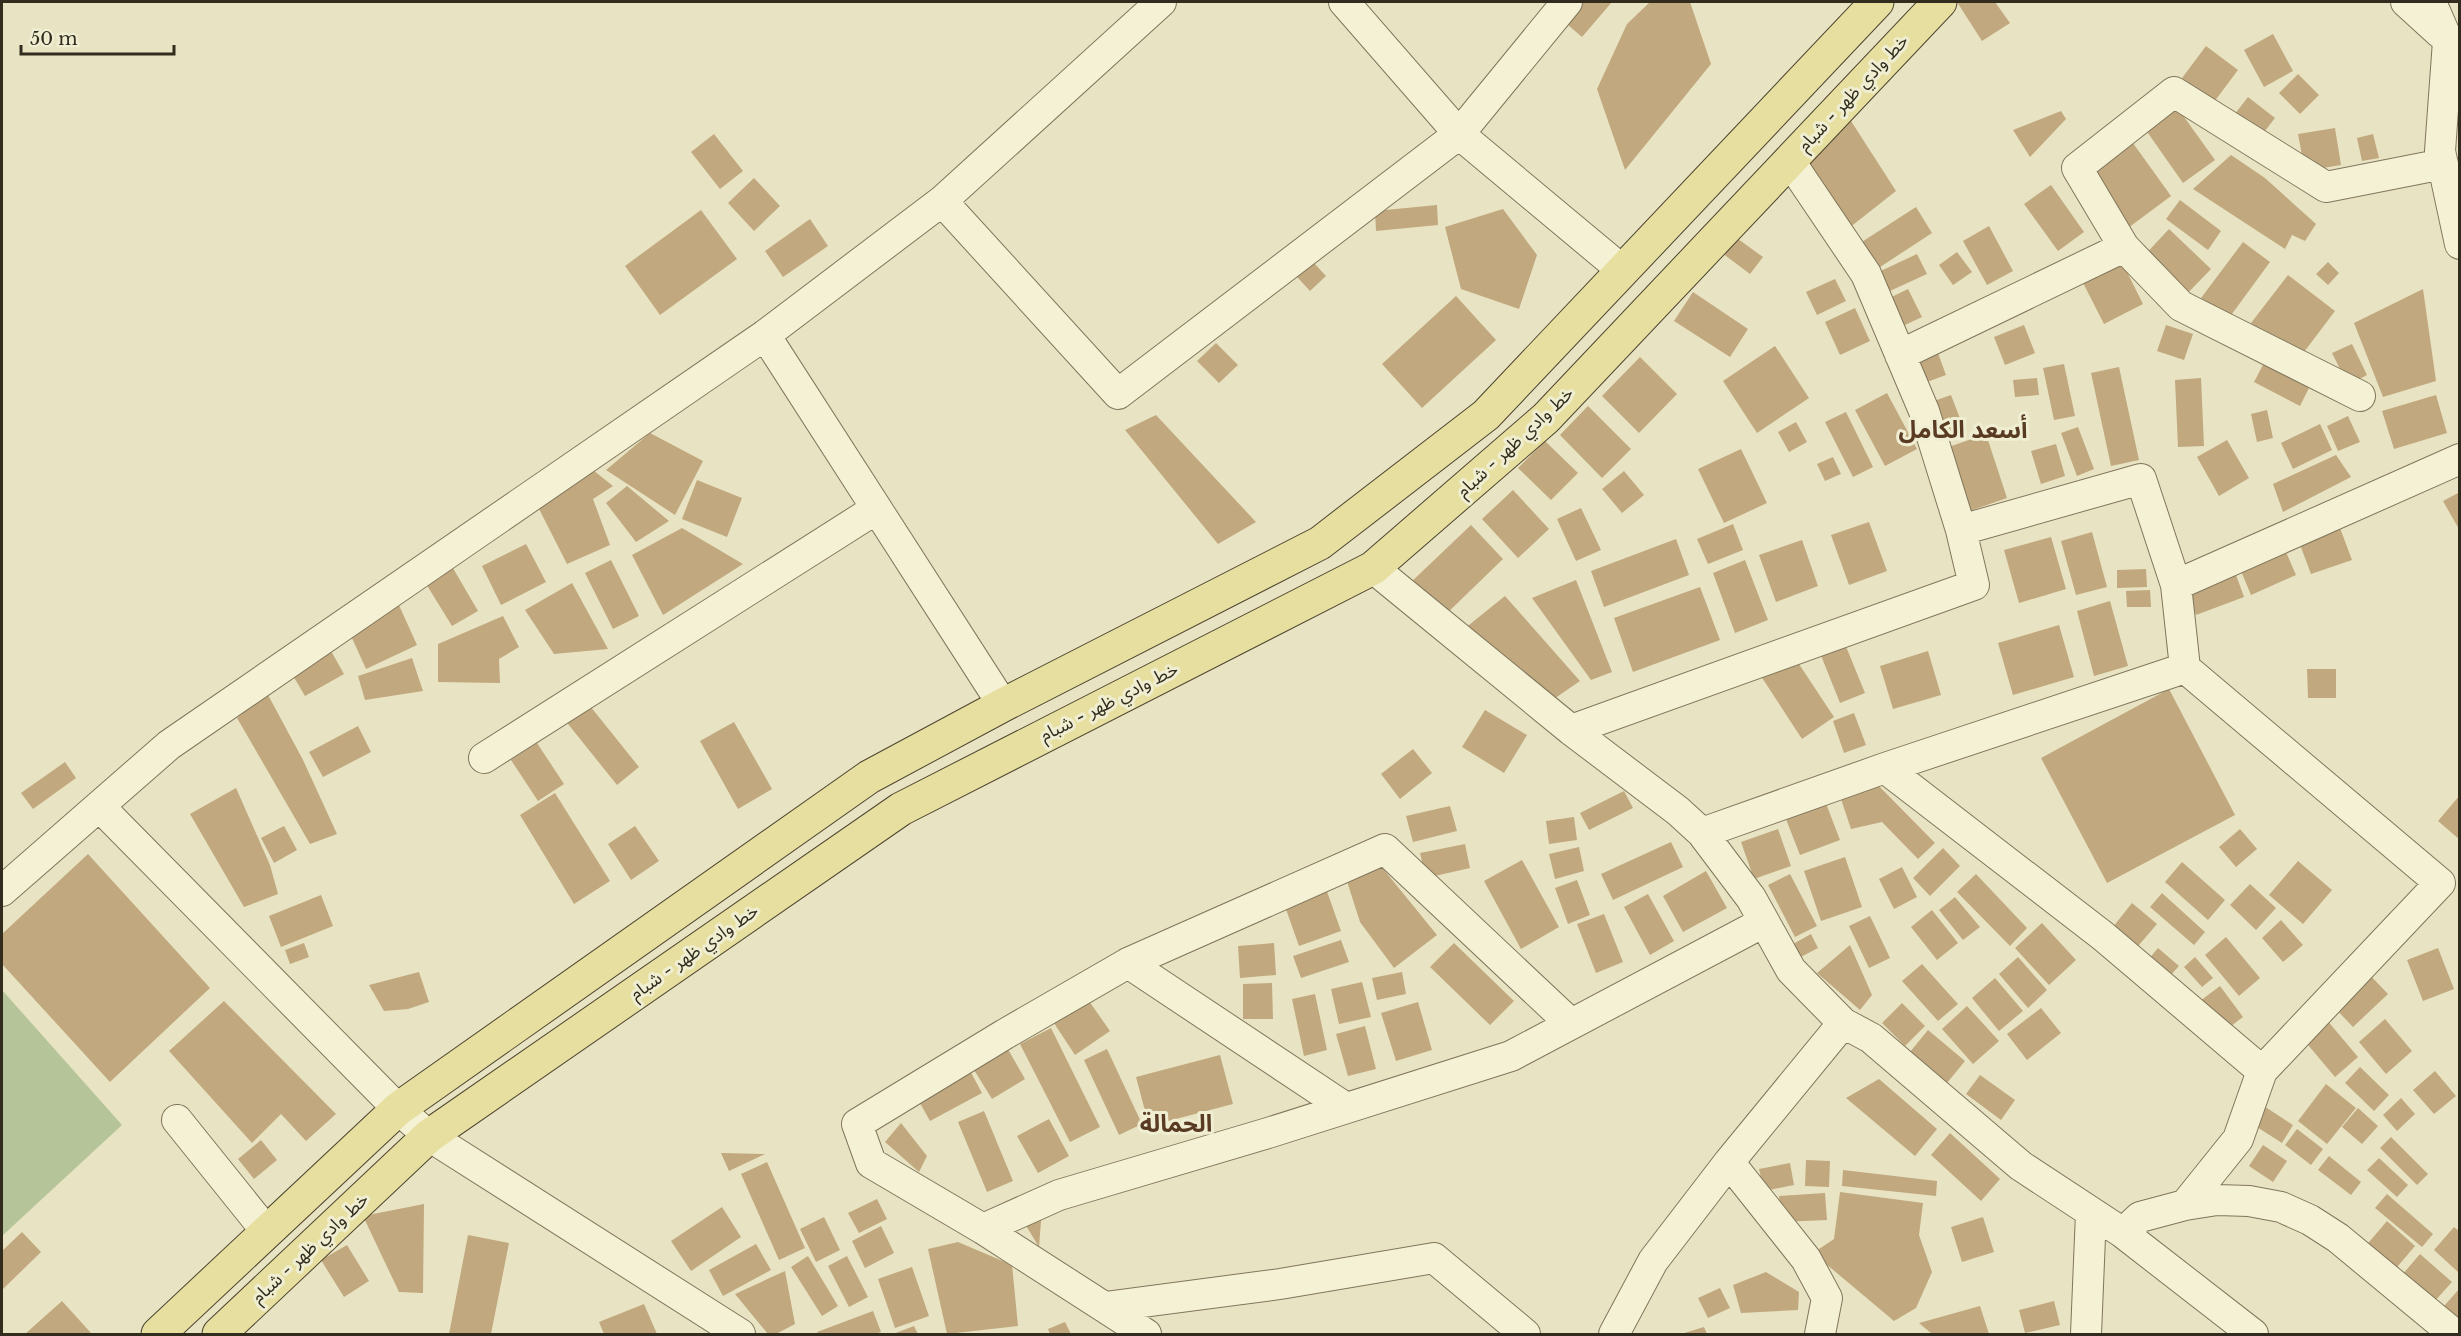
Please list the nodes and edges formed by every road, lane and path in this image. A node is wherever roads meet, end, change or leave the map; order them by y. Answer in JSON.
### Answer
{"nodes":[{"id":1,"x":1161,"y":2,"type":"edge"},
{"id":2,"x":1344,"y":2,"type":"edge"},
{"id":3,"x":1567,"y":2,"type":"edge"},
{"id":4,"x":1876,"y":2,"type":"edge"},
{"id":5,"x":1940,"y":2,"type":"edge"},
{"id":6,"x":2406,"y":2,"type":"edge"},
{"id":7,"x":2430,"y":2,"type":"edge"},
{"id":8,"x":2454,"y":44,"type":"edge"},
{"id":9,"x":1460,"y":134,"type":"junction"},
{"id":10,"x":1789,"y":160,"type":"junction"},
{"id":11,"x":2443,"y":164,"type":"junction"},
{"id":12,"x":942,"y":201,"type":"junction"},
{"id":13,"x":2460,"y":244,"type":"edge"},
{"id":14,"x":2124,"y":247,"type":"junction"},
{"id":15,"x":1622,"y":270,"type":"junction"},
{"id":16,"x":765,"y":335,"type":"junction"},
{"id":17,"x":1900,"y":355,"type":"junction"},
{"id":18,"x":2360,"y":396,"type":"dead end"},
{"id":19,"x":2460,"y":459,"type":"edge"},
{"id":20,"x":876,"y":509,"type":"junction"},
{"id":21,"x":1961,"y":530,"type":"junction"},
{"id":22,"x":1373,"y":568,"type":"junction"},
{"id":23,"x":2176,"y":585,"type":"junction"},
{"id":24,"x":2186,"y":668,"type":"junction"},
{"id":25,"x":1003,"y":705,"type":"junction"},
{"id":26,"x":1571,"y":730,"type":"junction"},
{"id":27,"x":484,"y":758,"type":"dead end"},
{"id":28,"x":1885,"y":768,"type":"junction"},
{"id":29,"x":100,"y":807,"type":"junction"},
{"id":30,"x":1702,"y":833,"type":"junction"},
{"id":31,"x":2,"y":891,"type":"edge"},
{"id":32,"x":1764,"y":922,"type":"junction"},
{"id":33,"x":1128,"y":963,"type":"junction"},
{"id":34,"x":1843,"y":1023,"type":"junction"},
{"id":35,"x":1571,"y":1024,"type":"junction"},
{"id":36,"x":2262,"y":1071,"type":"junction"},
{"id":37,"x":1346,"y":1108,"type":"junction"},
{"id":38,"x":398,"y":1109,"type":"junction"},
{"id":39,"x":177,"y":1120,"type":"dead end"},
{"id":40,"x":429,"y":1136,"type":"junction"},
{"id":41,"x":1729,"y":1162,"type":"junction"},
{"id":42,"x":2185,"y":1205,"type":"junction"},
{"id":43,"x":2091,"y":1213,"type":"junction"},
{"id":44,"x":983,"y":1229,"type":"junction"},
{"id":45,"x":267,"y":1232,"type":"junction"},
{"id":46,"x":2123,"y":1233,"type":"junction"},
{"id":47,"x":1105,"y":1307,"type":"junction"},
{"id":48,"x":158,"y":1335,"type":"edge"},
{"id":49,"x":219,"y":1335,"type":"edge"},
{"id":50,"x":740,"y":1335,"type":"edge"},
{"id":51,"x":1146,"y":1335,"type":"edge"},
{"id":52,"x":1525,"y":1335,"type":"edge"},
{"id":53,"x":1614,"y":1335,"type":"edge"},
{"id":54,"x":1820,"y":1335,"type":"edge"},
{"id":55,"x":2086,"y":1335,"type":"edge"},
{"id":56,"x":2253,"y":1335,"type":"edge"},
{"id":57,"x":2454,"y":1335,"type":"edge"}],
"edges":[{"from":1,"to":12,"type":"street"},
{"from":2,"to":9,"type":"street"},
{"from":3,"to":9,"type":"street"},
{"from":4,"to":15,"type":"main road"},
{"from":5,"to":10,"type":"main road","name":"خط وادي ظهر - شبام"},
{"from":6,"to":8,"type":"street"},
{"from":7,"to":8,"type":"street"},
{"from":8,"to":11,"type":"street"},
{"from":9,"to":12,"type":"street"},
{"from":9,"to":15,"type":"street"},
{"from":10,"to":17,"type":"street"},
{"from":10,"to":22,"type":"main road","name":"خط وادي ظهر - شبام"},
{"from":11,"to":13,"type":"street"},
{"from":11,"to":14,"type":"street"},
{"from":12,"to":16,"type":"street"},
{"from":14,"to":17,"type":"street"},
{"from":14,"to":18,"type":"street"},
{"from":15,"to":25,"type":"main road"},
{"from":16,"to":20,"type":"street"},
{"from":16,"to":29,"type":"street"},
{"from":17,"to":21,"type":"street"},
{"from":19,"to":23,"type":"street"},
{"from":20,"to":25,"type":"street"},
{"from":20,"to":27,"type":"street"},
{"from":21,"to":23,"type":"street"},
{"from":21,"to":26,"type":"street"},
{"from":22,"to":26,"type":"street"},
{"from":22,"to":40,"type":"main road","name":"خط وادي ظهر - شبام"},
{"from":23,"to":24,"type":"street"},
{"from":24,"to":28,"type":"street"},
{"from":24,"to":36,"type":"street"},
{"from":25,"to":38,"type":"main road"},
{"from":26,"to":30,"type":"street"},
{"from":28,"to":30,"type":"street"},
{"from":28,"to":36,"type":"street"},
{"from":29,"to":31,"type":"street"},
{"from":29,"to":38,"type":"street"},
{"from":30,"to":32,"type":"street"},
{"from":32,"to":34,"type":"street"},
{"from":32,"to":35,"type":"street"},
{"from":33,"to":35,"type":"street"},
{"from":33,"to":37,"type":"street"},
{"from":33,"to":44,"type":"street"},
{"from":34,"to":41,"type":"street"},
{"from":34,"to":43,"type":"street"},
{"from":35,"to":37,"type":"street"},
{"from":36,"to":42,"type":"street"},
{"from":37,"to":44,"type":"street"},
{"from":38,"to":40,"type":"street"},
{"from":38,"to":45,"type":"main road"},
{"from":39,"to":45,"type":"street"},
{"from":40,"to":49,"type":"main road","name":"خط وادي ظهر - شبام"},
{"from":40,"to":50,"type":"street"},
{"from":41,"to":53,"type":"street"},
{"from":41,"to":54,"type":"street"},
{"from":42,"to":46,"type":"street"},
{"from":42,"to":57,"type":"street"},
{"from":43,"to":46,"type":"street"},
{"from":43,"to":55,"type":"street"},
{"from":44,"to":47,"type":"street"},
{"from":45,"to":48,"type":"main road"},
{"from":46,"to":56,"type":"street"},
{"from":47,"to":51,"type":"street"},
{"from":47,"to":52,"type":"street"}]}
